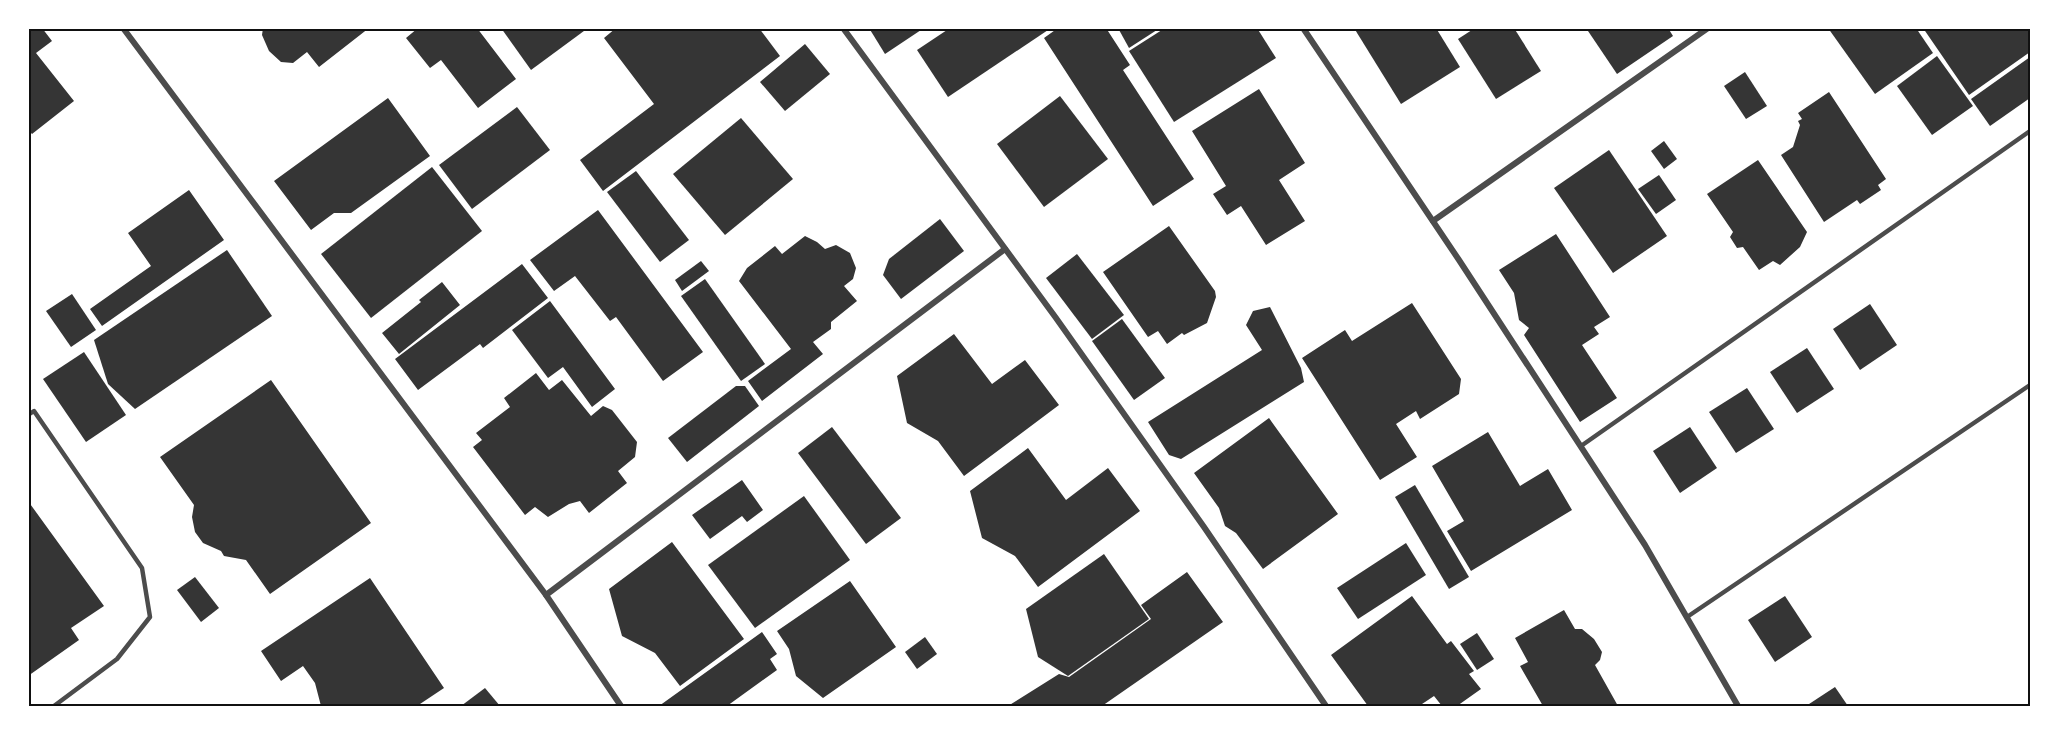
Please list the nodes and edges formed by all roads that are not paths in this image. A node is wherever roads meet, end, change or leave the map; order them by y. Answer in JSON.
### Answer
{"nodes":[{"id":1,"x":123,"y":28,"type":"edge"},
{"id":2,"x":843,"y":28,"type":"edge"},
{"id":3,"x":1303,"y":28,"type":"edge"},
{"id":4,"x":1708,"y":28,"type":"edge"},
{"id":5,"x":2031,"y":131,"type":"edge"},
{"id":6,"x":1433,"y":220,"type":"junction"},
{"id":7,"x":1005,"y":249,"type":"junction"},
{"id":8,"x":2031,"y":385,"type":"edge"},
{"id":9,"x":28,"y":415,"type":"edge"},
{"id":10,"x":1581,"y":446,"type":"junction"},
{"id":11,"x":546,"y":595,"type":"junction"},
{"id":12,"x":1687,"y":618,"type":"junction"},
{"id":13,"x":54,"y":706,"type":"edge"},
{"id":14,"x":621,"y":706,"type":"edge"},
{"id":15,"x":1326,"y":706,"type":"edge"},
{"id":16,"x":1738,"y":706,"type":"edge"}],
"edges":[{"from":1,"to":11,"type":"street"},
{"from":2,"to":7,"type":"street"},
{"from":3,"to":6,"type":"street"},
{"from":4,"to":6,"type":"street"},
{"from":5,"to":10,"type":"lane"},
{"from":6,"to":10,"type":"street"},
{"from":7,"to":11,"type":"street"},
{"from":7,"to":15,"type":"street"},
{"from":8,"to":12,"type":"lane"},
{"from":9,"to":13,"type":"lane"},
{"from":10,"to":12,"type":"street"},
{"from":11,"to":14,"type":"street"},
{"from":12,"to":16,"type":"street"}]}
